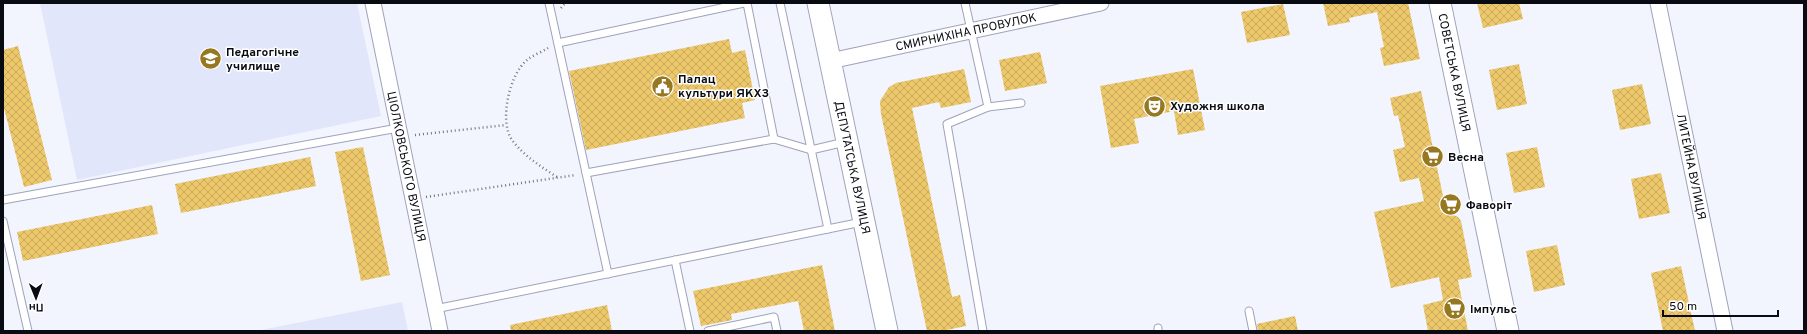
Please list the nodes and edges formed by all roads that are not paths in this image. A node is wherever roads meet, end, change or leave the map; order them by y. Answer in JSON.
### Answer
{"nodes":[{"id":1,"x":372,"y":3,"type":"edge"},
{"id":2,"x":549,"y":3,"type":"edge"},
{"id":3,"x":745,"y":3,"type":"edge"},
{"id":4,"x":780,"y":3,"type":"edge"},
{"id":5,"x":818,"y":3,"type":"edge"},
{"id":6,"x":965,"y":3,"type":"edge"},
{"id":7,"x":1100,"y":3,"type":"edge"},
{"id":8,"x":1440,"y":3,"type":"edge"},
{"id":9,"x":1658,"y":3,"type":"edge"},
{"id":10,"x":971,"y":31,"type":"junction"},
{"id":11,"x":558,"y":43,"type":"junction"},
{"id":12,"x":830,"y":61,"type":"junction"},
{"id":13,"x":1021,"y":103,"type":"dead end"},
{"id":14,"x":988,"y":107,"type":"junction"},
{"id":15,"x":399,"y":132,"type":"junction"},
{"id":16,"x":774,"y":139,"type":"junction"},
{"id":17,"x":848,"y":142,"type":"junction"},
{"id":18,"x":811,"y":150,"type":"junction"},
{"id":19,"x":586,"y":173,"type":"junction"},
{"id":20,"x":3,"y":200,"type":"edge"},
{"id":21,"x":3,"y":221,"type":"edge"},
{"id":22,"x":864,"y":222,"type":"junction"},
{"id":23,"x":828,"y":229,"type":"junction"},
{"id":24,"x":674,"y":260,"type":"junction"},
{"id":25,"x":608,"y":274,"type":"junction"},
{"id":26,"x":436,"y":309,"type":"junction"},
{"id":27,"x":1249,"y":311,"type":"dead end"},
{"id":28,"x":28,"y":331,"type":"edge"},
{"id":29,"x":440,"y":331,"type":"edge"},
{"id":30,"x":690,"y":331,"type":"edge"},
{"id":31,"x":708,"y":331,"type":"edge"},
{"id":32,"x":777,"y":331,"type":"edge"},
{"id":33,"x":887,"y":331,"type":"edge"},
{"id":34,"x":983,"y":331,"type":"edge"},
{"id":35,"x":1253,"y":331,"type":"edge"},
{"id":36,"x":1508,"y":331,"type":"edge"},
{"id":37,"x":1725,"y":331,"type":"edge"}],
"edges":[{"from":1,"to":15,"type":"street","name":"ЦІОЛКОВСЬКОГО ВУЛИЦЯ"},
{"from":2,"to":11,"type":"lane"},
{"from":3,"to":11,"type":"lane"},
{"from":3,"to":16,"type":"lane"},
{"from":4,"to":18,"type":"lane"},
{"from":5,"to":12,"type":"street","name":"ДЕПУТАТСЬКА ВУЛИЦЯ"},
{"from":6,"to":10,"type":"lane"},
{"from":7,"to":10,"type":"street","name":"СМИРНИХІНА ПРОВУЛОК"},
{"from":8,"to":36,"type":"street","name":"СОВЕТСЬКА ВУЛИЦЯ"},
{"from":9,"to":37,"type":"street","name":"ЛИТЕЙНА ВУЛИЦЯ"},
{"from":10,"to":12,"type":"street","name":"СМИРНИХІНА ПРОВУЛОК"},
{"from":10,"to":14,"type":"lane"},
{"from":11,"to":19,"type":"lane"},
{"from":12,"to":17,"type":"street","name":"ДЕПУТАТСЬКА ВУЛИЦЯ"},
{"from":13,"to":14,"type":"lane"},
{"from":14,"to":34,"type":"lane"},
{"from":15,"to":20,"type":"lane"},
{"from":15,"to":26,"type":"street","name":"ЦІОЛКОВСЬКОГО ВУЛИЦЯ"},
{"from":16,"to":18,"type":"lane"},
{"from":16,"to":19,"type":"lane"},
{"from":17,"to":18,"type":"lane"},
{"from":17,"to":22,"type":"street","name":"ДЕПУТАТСЬКА ВУЛИЦЯ"},
{"from":18,"to":23,"type":"lane"},
{"from":19,"to":25,"type":"lane"},
{"from":21,"to":28,"type":"lane"},
{"from":22,"to":23,"type":"lane"},
{"from":22,"to":33,"type":"street","name":"ДЕПУТАТСЬКА ВУЛИЦЯ"},
{"from":23,"to":24,"type":"lane"},
{"from":24,"to":25,"type":"lane"},
{"from":24,"to":30,"type":"lane"},
{"from":25,"to":26,"type":"lane"},
{"from":26,"to":29,"type":"street","name":"ЦІОЛКОВСЬКОГО ВУЛИЦЯ"},
{"from":27,"to":35,"type":"lane"},
{"from":31,"to":32,"type":"lane"}]}
